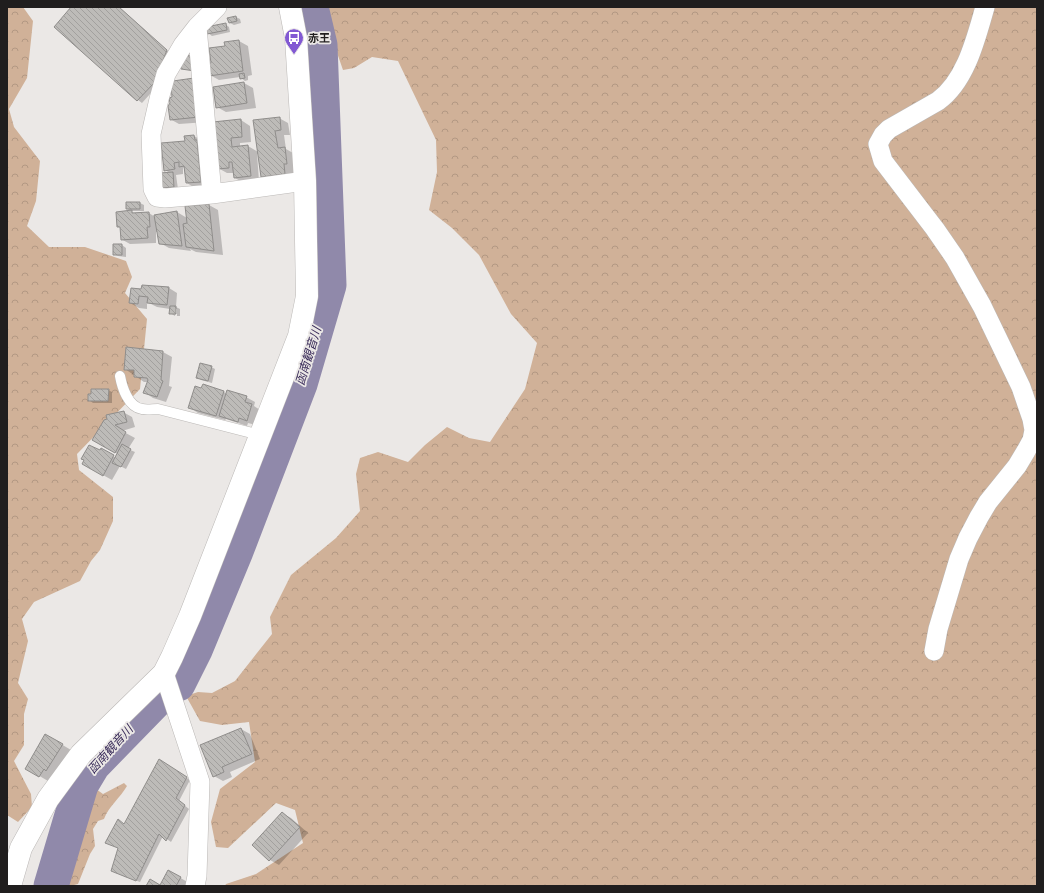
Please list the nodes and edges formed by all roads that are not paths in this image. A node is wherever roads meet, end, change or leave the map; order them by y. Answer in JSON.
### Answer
{"nodes":[{"id":1,"x":217,"y":7,"type":"edge"},
{"id":2,"x":290,"y":7,"type":"edge"},
{"id":3,"x":985,"y":7,"type":"edge"},
{"id":4,"x":197,"y":27,"type":"junction"},
{"id":5,"x":304,"y":181,"type":"junction"},
{"id":6,"x":212,"y":194,"type":"junction"},
{"id":7,"x":120,"y":376,"type":"dead end"},
{"id":8,"x":260,"y":435,"type":"junction"},
{"id":9,"x":934,"y":651,"type":"dead end"},
{"id":10,"x":164,"y":672,"type":"junction"},
{"id":11,"x":10,"y":886,"type":"edge"},
{"id":12,"x":195,"y":886,"type":"edge"}],
"edges":[{"from":1,"to":4,"type":"street"},
{"from":2,"to":5,"type":"street"},
{"from":3,"to":9,"type":"street"},
{"from":4,"to":6,"type":"street"},
{"from":4,"to":6,"type":"street"},
{"from":5,"to":6,"type":"street"},
{"from":5,"to":8,"type":"street"},
{"from":7,"to":8,"type":"lane"},
{"from":8,"to":10,"type":"street"},
{"from":10,"to":11,"type":"street"},
{"from":10,"to":12,"type":"street"}]}
